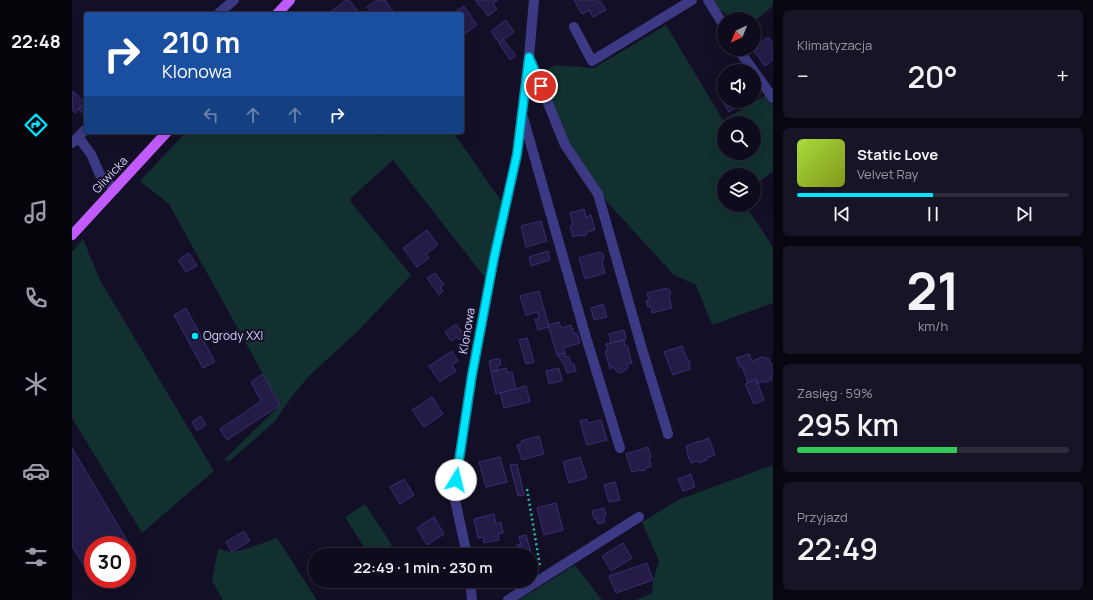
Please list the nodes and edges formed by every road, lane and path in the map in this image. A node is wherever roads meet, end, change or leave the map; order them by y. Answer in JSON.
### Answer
{"nodes":[{"id":1,"x":234,"y":0,"type":"edge"},
{"id":2,"x":290,"y":0,"type":"edge"},
{"id":3,"x":534,"y":0,"type":"edge"},
{"id":4,"x":692,"y":0,"type":"edge"},
{"id":5,"x":708,"y":0,"type":"edge"},
{"id":6,"x":220,"y":12,"type":"edge"},
{"id":7,"x":279,"y":12,"type":"edge"},
{"id":8,"x":717,"y":15,"type":"edge"},
{"id":9,"x":574,"y":27,"type":"dead end"},
{"id":10,"x":743,"y":56,"type":"edge"},
{"id":11,"x":529,"y":57,"type":"junction"},
{"id":12,"x":773,"y":98,"type":"edge"},
{"id":13,"x":522,"y":113,"type":"junction"},
{"id":14,"x":84,"y":131,"type":"edge"},
{"id":15,"x":165,"y":134,"type":"edge"},
{"id":16,"x":75,"y":140,"type":"edge"},
{"id":17,"x":115,"y":189,"type":"junction"},
{"id":18,"x":72,"y":235,"type":"edge"},
{"id":19,"x":668,"y":434,"type":"dead end"},
{"id":20,"x":620,"y":448,"type":"dead end"},
{"id":21,"x":527,"y":488,"type":"dead end"},
{"id":22,"x":639,"y":517,"type":"dead end"},
{"id":23,"x":466,"y":548,"type":"edge"},
{"id":24,"x":542,"y":578,"type":"junction"},
{"id":25,"x":471,"y":588,"type":"edge"},
{"id":26,"x":472,"y":600,"type":"edge"},
{"id":27,"x":508,"y":600,"type":"edge"}],
"edges":[{"from":1,"to":6,"type":"street"},
{"from":2,"to":7,"type":"main road"},
{"from":3,"to":11,"type":"street","name":"Klonowa"},
{"from":4,"to":9,"type":"street"},
{"from":5,"to":8,"type":"street"},
{"from":10,"to":12,"type":"street"},
{"from":11,"to":13,"type":"street","name":"Klonowa"},
{"from":11,"to":19,"type":"street","name":"Klonowa"},
{"from":13,"to":20,"type":"street","name":"Klonowa"},
{"from":13,"to":23,"type":"street","name":"Klonowa"},
{"from":14,"to":16,"type":"street"},
{"from":15,"to":17,"type":"main road","name":"Gliwicka"},
{"from":16,"to":17,"type":"street"},
{"from":17,"to":18,"type":"main road","name":"Gliwicka"},
{"from":21,"to":24,"type":"path"},
{"from":22,"to":24,"type":"street"},
{"from":24,"to":27,"type":"street"},
{"from":25,"to":26,"type":"street"}]}
